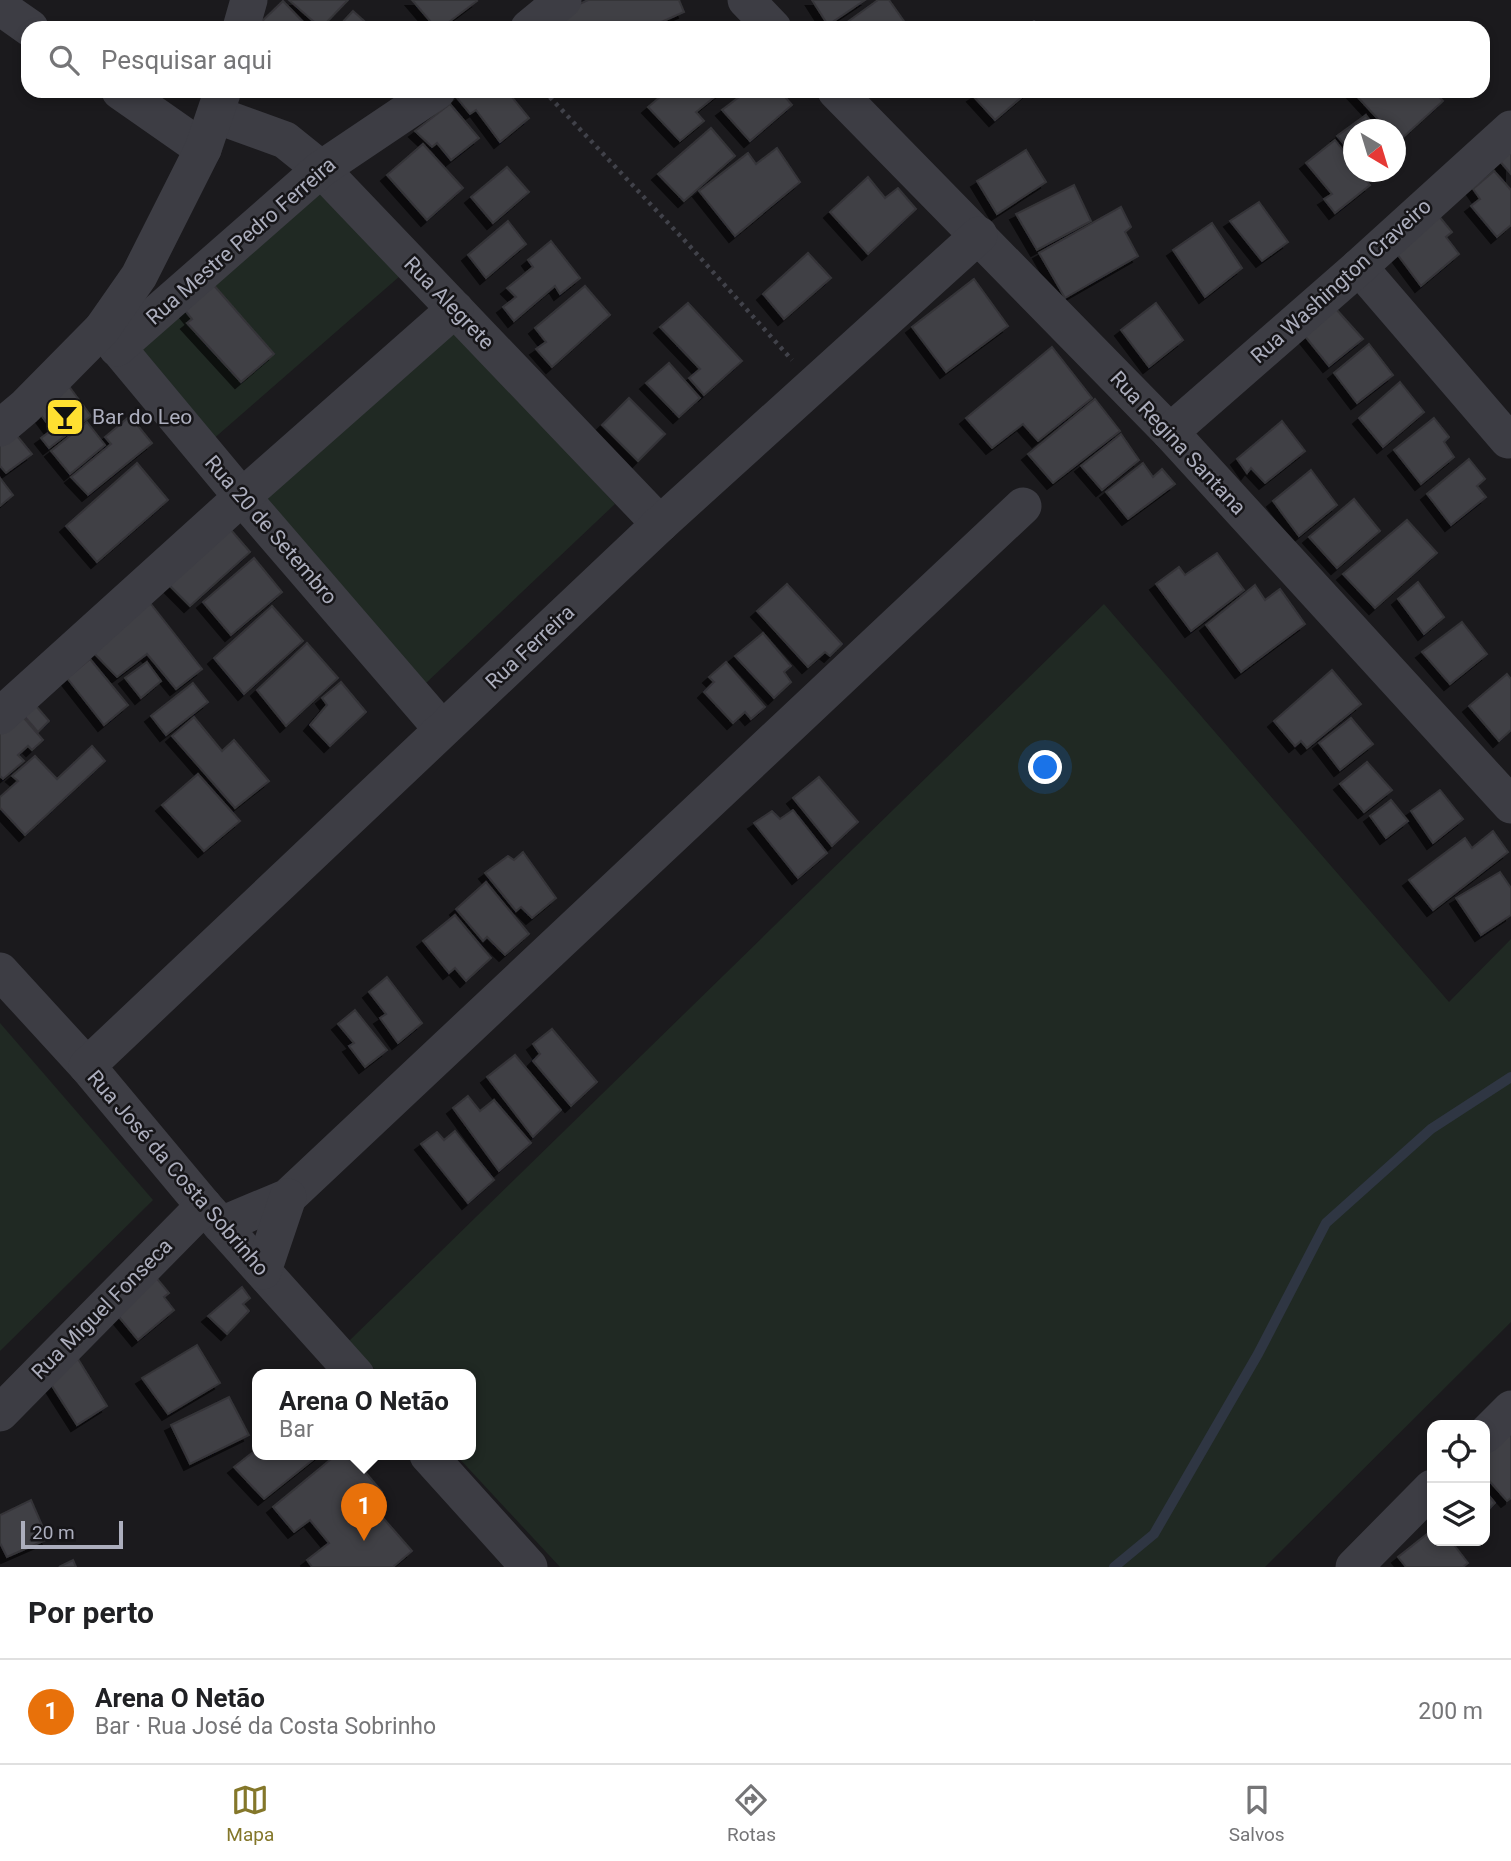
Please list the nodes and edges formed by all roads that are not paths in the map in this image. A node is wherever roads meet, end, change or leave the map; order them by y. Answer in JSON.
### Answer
{"nodes":[{"id":1,"x":249,"y":0,"type":"edge"},
{"id":2,"x":564,"y":0,"type":"edge"},
{"id":3,"x":746,"y":0,"type":"edge"},
{"id":4,"x":0,"y":7,"type":"edge"},
{"id":5,"x":243,"y":21,"type":"edge"},
{"id":6,"x":538,"y":21,"type":"edge"},
{"id":7,"x":766,"y":21,"type":"edge"},
{"id":8,"x":21,"y":22,"type":"edge"},
{"id":9,"x":130,"y":98,"type":"edge"},
{"id":10,"x":427,"y":98,"type":"edge"},
{"id":11,"x":843,"y":98,"type":"edge"},
{"id":12,"x":220,"y":103,"type":"edge"},
{"id":13,"x":1511,"y":129,"type":"edge"},
{"id":14,"x":203,"y":149,"type":"junction"},
{"id":15,"x":321,"y":169,"type":"junction"},
{"id":16,"x":979,"y":235,"type":"junction"},
{"id":17,"x":1359,"y":267,"type":"junction"},
{"id":18,"x":455,"y":309,"type":"junction"},
{"id":19,"x":110,"y":339,"type":"junction"},
{"id":20,"x":0,"y":428,"type":"edge"},
{"id":21,"x":1170,"y":432,"type":"junction"},
{"id":22,"x":1508,"y":440,"type":"dead end"},
{"id":23,"x":242,"y":497,"type":"junction"},
{"id":24,"x":1023,"y":506,"type":"dead end"},
{"id":25,"x":660,"y":524,"type":"junction"},
{"id":26,"x":0,"y":716,"type":"edge"},
{"id":27,"x":442,"y":729,"type":"junction"},
{"id":28,"x":1511,"y":805,"type":"edge"},
{"id":29,"x":0,"y":971,"type":"edge"},
{"id":30,"x":87,"y":1066,"type":"junction"},
{"id":31,"x":288,"y":1197,"type":"junction"},
{"id":32,"x":212,"y":1215,"type":"junction"},
{"id":33,"x":263,"y":1271,"type":"junction"},
{"id":34,"x":351,"y":1369,"type":"edge"},
{"id":35,"x":1511,"y":1409,"type":"edge"},
{"id":36,"x":0,"y":1413,"type":"edge"},
{"id":37,"x":1490,"y":1430,"type":"edge"},
{"id":38,"x":433,"y":1460,"type":"edge"},
{"id":39,"x":1427,"y":1493,"type":"edge"},
{"id":40,"x":1361,"y":1564,"type":"edge"},
{"id":41,"x":529,"y":1567,"type":"edge"}],
"edges":[{"from":1,"to":5,"type":"street"},
{"from":2,"to":6,"type":"street"},
{"from":3,"to":7,"type":"street"},
{"from":4,"to":8,"type":"street"},
{"from":9,"to":14,"type":"street"},
{"from":10,"to":15,"type":"street","name":"Rua Mestre Pedro Ferreira"},
{"from":11,"to":16,"type":"street","name":"Rua Regina Santana"},
{"from":12,"to":14,"type":"street"},
{"from":12,"to":15,"type":"street","name":"Rua Alegrete"},
{"from":13,"to":17,"type":"street","name":"Rua Washington Craveiro"},
{"from":14,"to":19,"type":"street"},
{"from":15,"to":18,"type":"street","name":"Rua Alegrete"},
{"from":15,"to":19,"type":"street","name":"Rua Mestre Pedro Ferreira"},
{"from":16,"to":21,"type":"street","name":"Rua Regina Santana"},
{"from":16,"to":25,"type":"street","name":"Rua Ferreira"},
{"from":17,"to":21,"type":"street","name":"Rua Washington Craveiro"},
{"from":17,"to":22,"type":"street"},
{"from":18,"to":23,"type":"street"},
{"from":18,"to":25,"type":"street","name":"Rua Alegrete"},
{"from":19,"to":20,"type":"street","name":"Rua Mestre Pedro Ferreira"},
{"from":19,"to":23,"type":"street","name":"Rua 20 de Setembro"},
{"from":21,"to":28,"type":"street","name":"Rua Regina Santana"},
{"from":23,"to":26,"type":"street"},
{"from":23,"to":27,"type":"street","name":"Rua 20 de Setembro"},
{"from":24,"to":31,"type":"street"},
{"from":25,"to":27,"type":"street","name":"Rua Ferreira"},
{"from":27,"to":30,"type":"street","name":"Rua Ferreira"},
{"from":29,"to":30,"type":"street","name":"Rua José da Costa Sobrinho"},
{"from":30,"to":32,"type":"street","name":"Rua José da Costa Sobrinho"},
{"from":31,"to":32,"type":"street"},
{"from":31,"to":33,"type":"street"},
{"from":32,"to":33,"type":"street","name":"Rua José da Costa Sobrinho"},
{"from":32,"to":36,"type":"street","name":"Rua Miguel Fonseca"},
{"from":33,"to":34,"type":"street","name":"Rua José da Costa Sobrinho"},
{"from":35,"to":37,"type":"street"},
{"from":38,"to":41,"type":"street"},
{"from":39,"to":40,"type":"street"}]}
